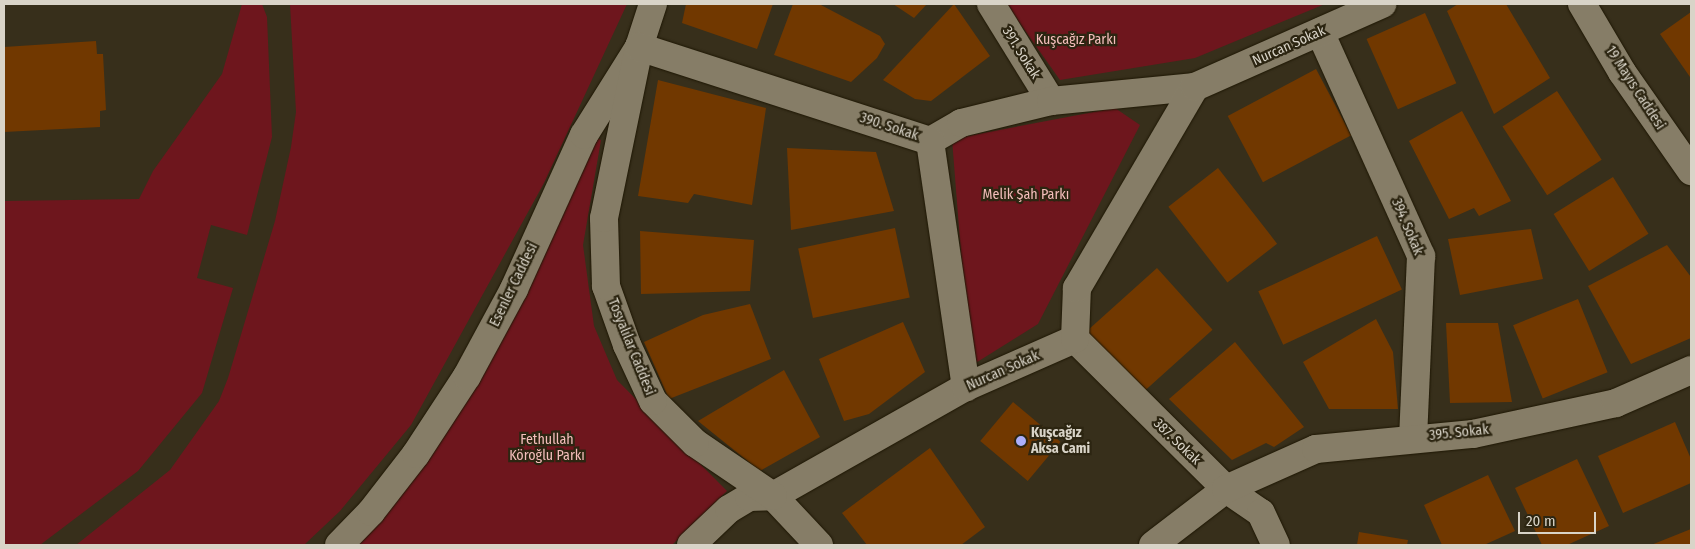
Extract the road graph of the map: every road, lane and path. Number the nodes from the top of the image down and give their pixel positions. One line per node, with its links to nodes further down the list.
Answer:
1 (653, 4): 6 (street, Esenler Caddesi)
2 (992, 4): 8 (street, 391. Sokak)
3 (1382, 4): 5 (street, Nurcan Sokak)
4 (1582, 4): 10 (street, 19 Mayıs Caddesi)
5 (1320, 32): 7 (street, Nurcan Sokak); 14 (street, 394. Sokak)
6 (639, 47): 9 (street, 390. Sokak); 16 (street, Tosyalılar Caddesi); 17 (street, Esenler Caddesi)
7 (1196, 87): 8 (street, Nurcan Sokak); 11 (street)
8 (1052, 102): 9 (street, Nurcan Sokak)
9 (930, 141): 13 (street, 390. Sokak)
10 (1691, 171)
11 (1075, 339): 13 (street, Nurcan Sokak); 15 (street, 387. Sokak)
12 (1691, 370): 14 (street, 395. Sokak)
13 (966, 387): 16 (street, Nurcan Sokak)
14 (1413, 438): 15 (street, 395. Sokak)
15 (1226, 489): 20 (street, 395. Sokak); 21 (street, 387. Sokak)
16 (773, 496): 18 (street, Nurcan Sokak); 19 (street, Tosyalılar Caddesi)
17 (339, 545)
18 (691, 545)
19 (819, 545)
20 (1153, 545)
21 (1276, 545)

